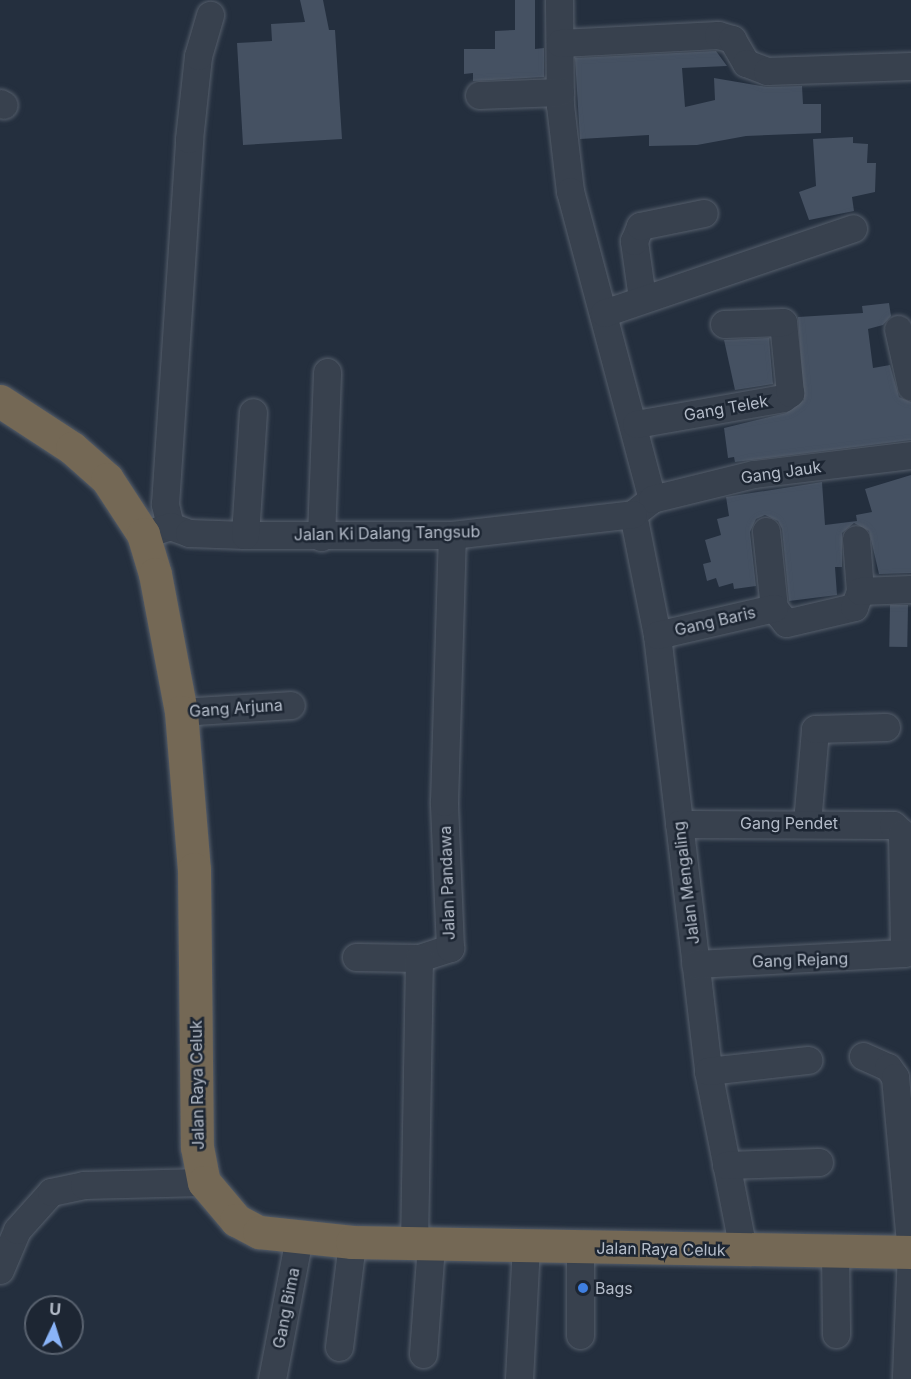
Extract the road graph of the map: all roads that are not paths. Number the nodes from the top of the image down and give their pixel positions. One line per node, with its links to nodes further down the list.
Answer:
1 (559, 0): 3 (street, Jalan Mengaling)
2 (210, 15): 20 (street)
3 (560, 43): 4 (street); 5 (street, Jalan Mengaling)
4 (911, 66)
5 (560, 92): 6 (street); 10 (street, Jalan Mengaling)
6 (479, 95)
7 (704, 213): 9 (street)
8 (853, 228): 9 (street)
9 (642, 298): 10 (street)
10 (604, 313): 17 (street, Jalan Mengaling)
11 (724, 324): 17 (street, Gang Telek)
12 (898, 329): 14 (street)
13 (327, 372): 24 (street)
14 (911, 387)
15 (0, 401): 20 (highway, Jalan Raya Celuk)
16 (253, 412): 22 (street)
17 (636, 424): 19 (street, Jalan Mengaling)
18 (911, 455): 19 (street, Gang Jauk)
19 (643, 506): 23 (street, Jalan Ki Dalang Tangsub); 29 (street, Jalan Mengaling)
20 (157, 530): 22 (street, Jalan Ki Dalang Tangsub); 31 (highway, Jalan Raya Celuk)
21 (766, 531): 28 (street, Gang Baris)
22 (245, 535): 24 (street, Jalan Ki Dalang Tangsub)
23 (452, 535): 24 (street, Jalan Ki Dalang Tangsub); 37 (street, Jalan Pandawa)
24 (321, 537)
25 (856, 539): 27 (street)
26 (911, 589): 27 (street)
27 (860, 591): 28 (street, Gang Baris)
28 (774, 608): 29 (street, Gang Baris)
29 (657, 634): 34 (street, Jalan Mengaling)
30 (291, 705): 31 (street, Gang Arjuna)
31 (181, 712): 44 (highway, Jalan Raya Celuk)
32 (886, 727): 33 (street)
33 (807, 823): 34 (street, Gang Pendet); 35 (street, Gang Pendet)
34 (679, 824): 38 (street, Jalan Mengaling)
35 (904, 952): 38 (street, Gang Rejang)
36 (356, 957): 37 (street)
37 (419, 958): 47 (street)
38 (695, 963): 41 (street, Jalan Mengaling)
39 (862, 1056): 51 (street)
40 (808, 1060): 41 (street)
41 (708, 1071): 43 (street, Jalan Mengaling)
42 (819, 1162): 43 (street)
43 (726, 1165): 49 (street, Jalan Mengaling)
44 (204, 1182): 45 (highway, Jalan Raya Celuk); 53 (street)
45 (299, 1238): 46 (highway, Jalan Raya Celuk); 58 (street, Gang Bima)
46 (352, 1242): 47 (highway, Jalan Raya Celuk); 56 (street)
47 (423, 1244): 48 (highway, Jalan Raya Celuk); 57 (street)
48 (526, 1247): 52 (highway, Jalan Raya Celuk); 59 (street)
49 (743, 1250): 50 (highway, Jalan Raya Celuk); 52 (highway, Jalan Raya Celuk)
50 (835, 1250): 51 (highway, Jalan Raya Celuk); 54 (street)
51 (911, 1252): 60 (street)
52 (580, 1257): 55 (street)
53 (0, 1270)
54 (837, 1334)
55 (580, 1335)
56 (339, 1347)
57 (423, 1354)
58 (272, 1379)
59 (519, 1379)
60 (906, 1379)

